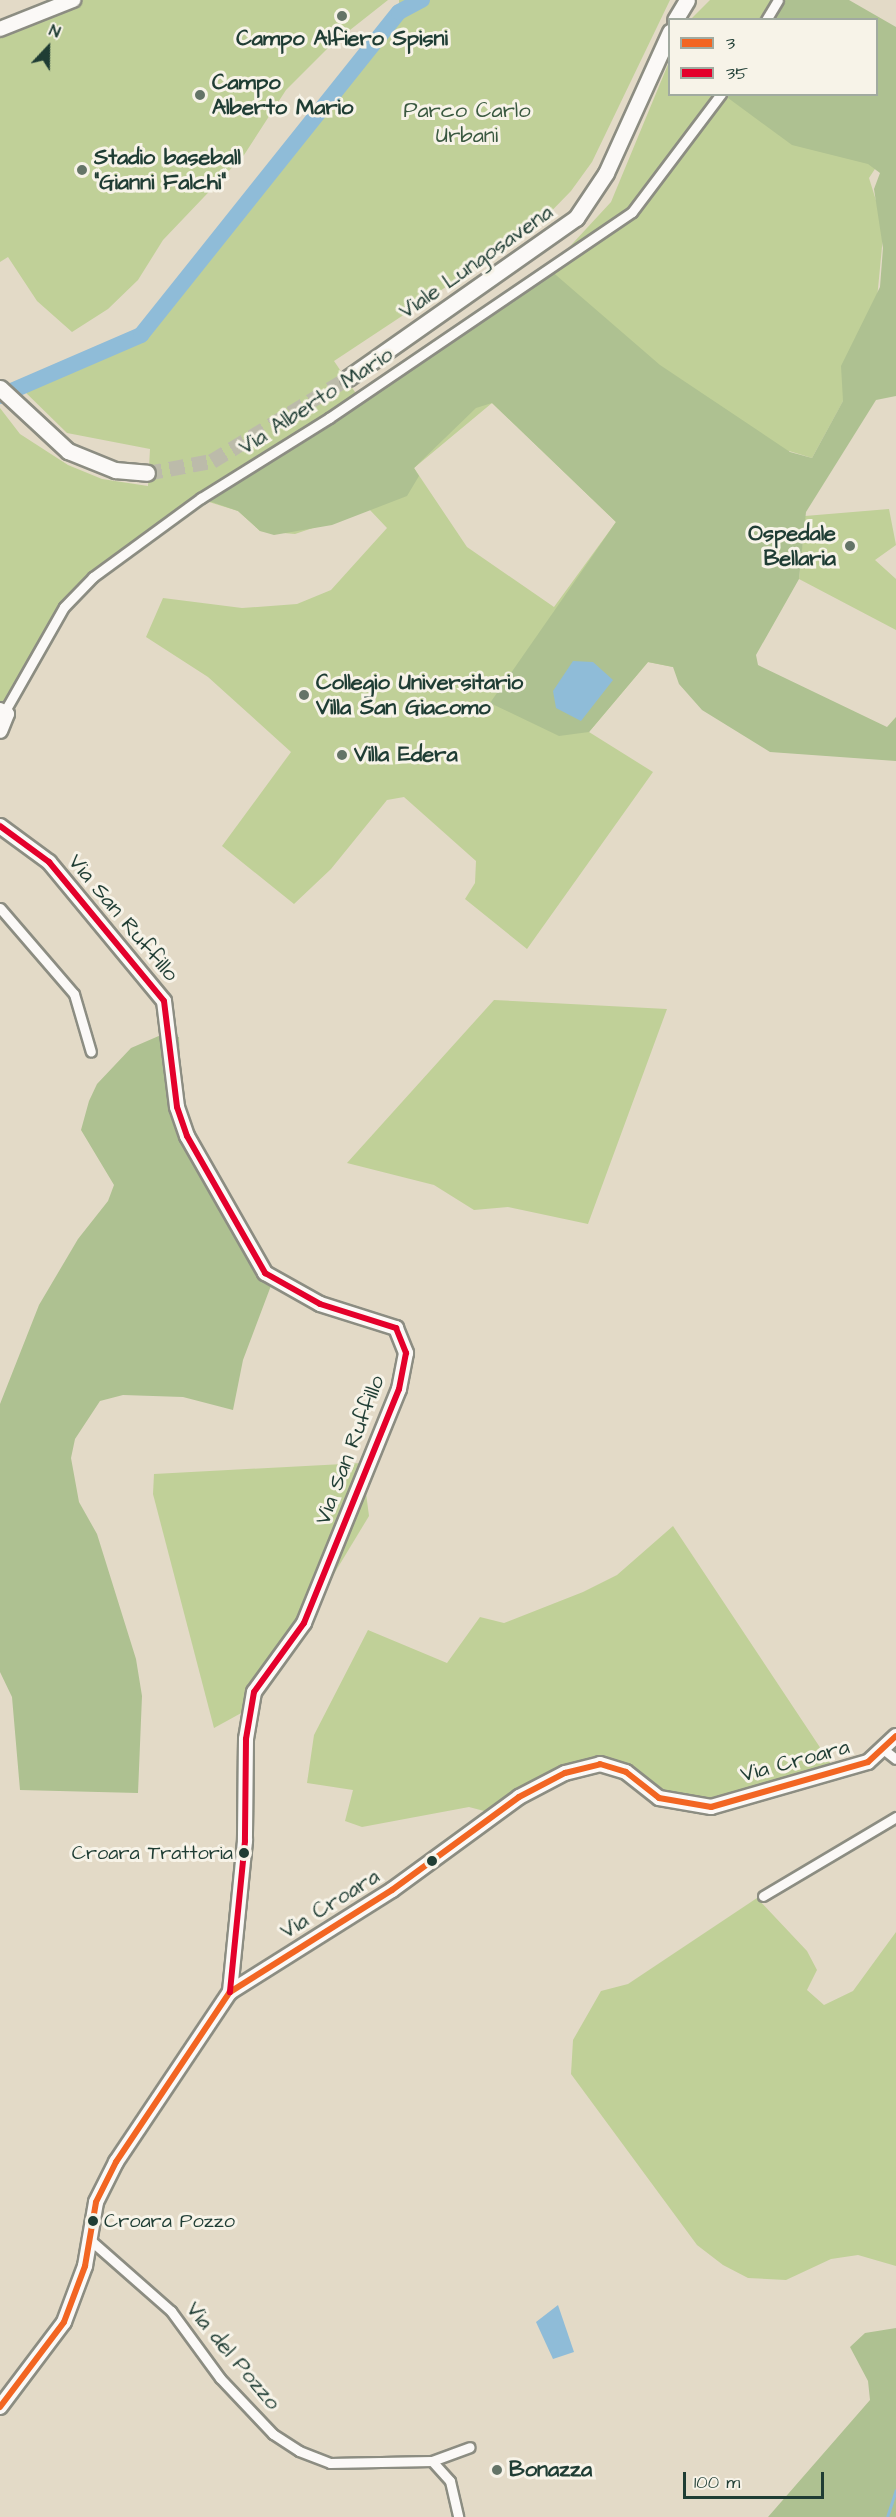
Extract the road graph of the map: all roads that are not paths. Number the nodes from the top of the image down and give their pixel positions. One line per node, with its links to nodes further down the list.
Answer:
1 (73, 0): 6 (street)
2 (687, 0): 4 (main road)
3 (778, 0): 5 (street)
4 (676, 18)
5 (767, 18)
6 (0, 29)
7 (668, 34): 9 (main road, Viale Lungosavena)
8 (720, 96): 12 (street, Via Alberto Mario)
9 (348, 378)
10 (0, 388): 11 (main road)
11 (147, 473)
12 (3, 710): 13 (street)
13 (0, 731)
14 (0, 826): 22 (street, Via San Ruffillo)
15 (0, 908): 16 (street)
16 (91, 1052)
17 (896, 1736): 18 (street, Via Croara)
18 (883, 1749): 19 (street, Via Croara); 22 (street, Via Croara)
19 (896, 1759)
20 (896, 1817): 21 (street)
21 (763, 1896)
22 (230, 1992): 23 (street, Via Croara)
23 (87, 2238): 24 (street, Via Croara); 26 (street, Via del Pozzo)
24 (0, 2407)
25 (470, 2447): 26 (street, Via del Pozzo)
26 (432, 2461): 27 (street)
27 (458, 2517)

